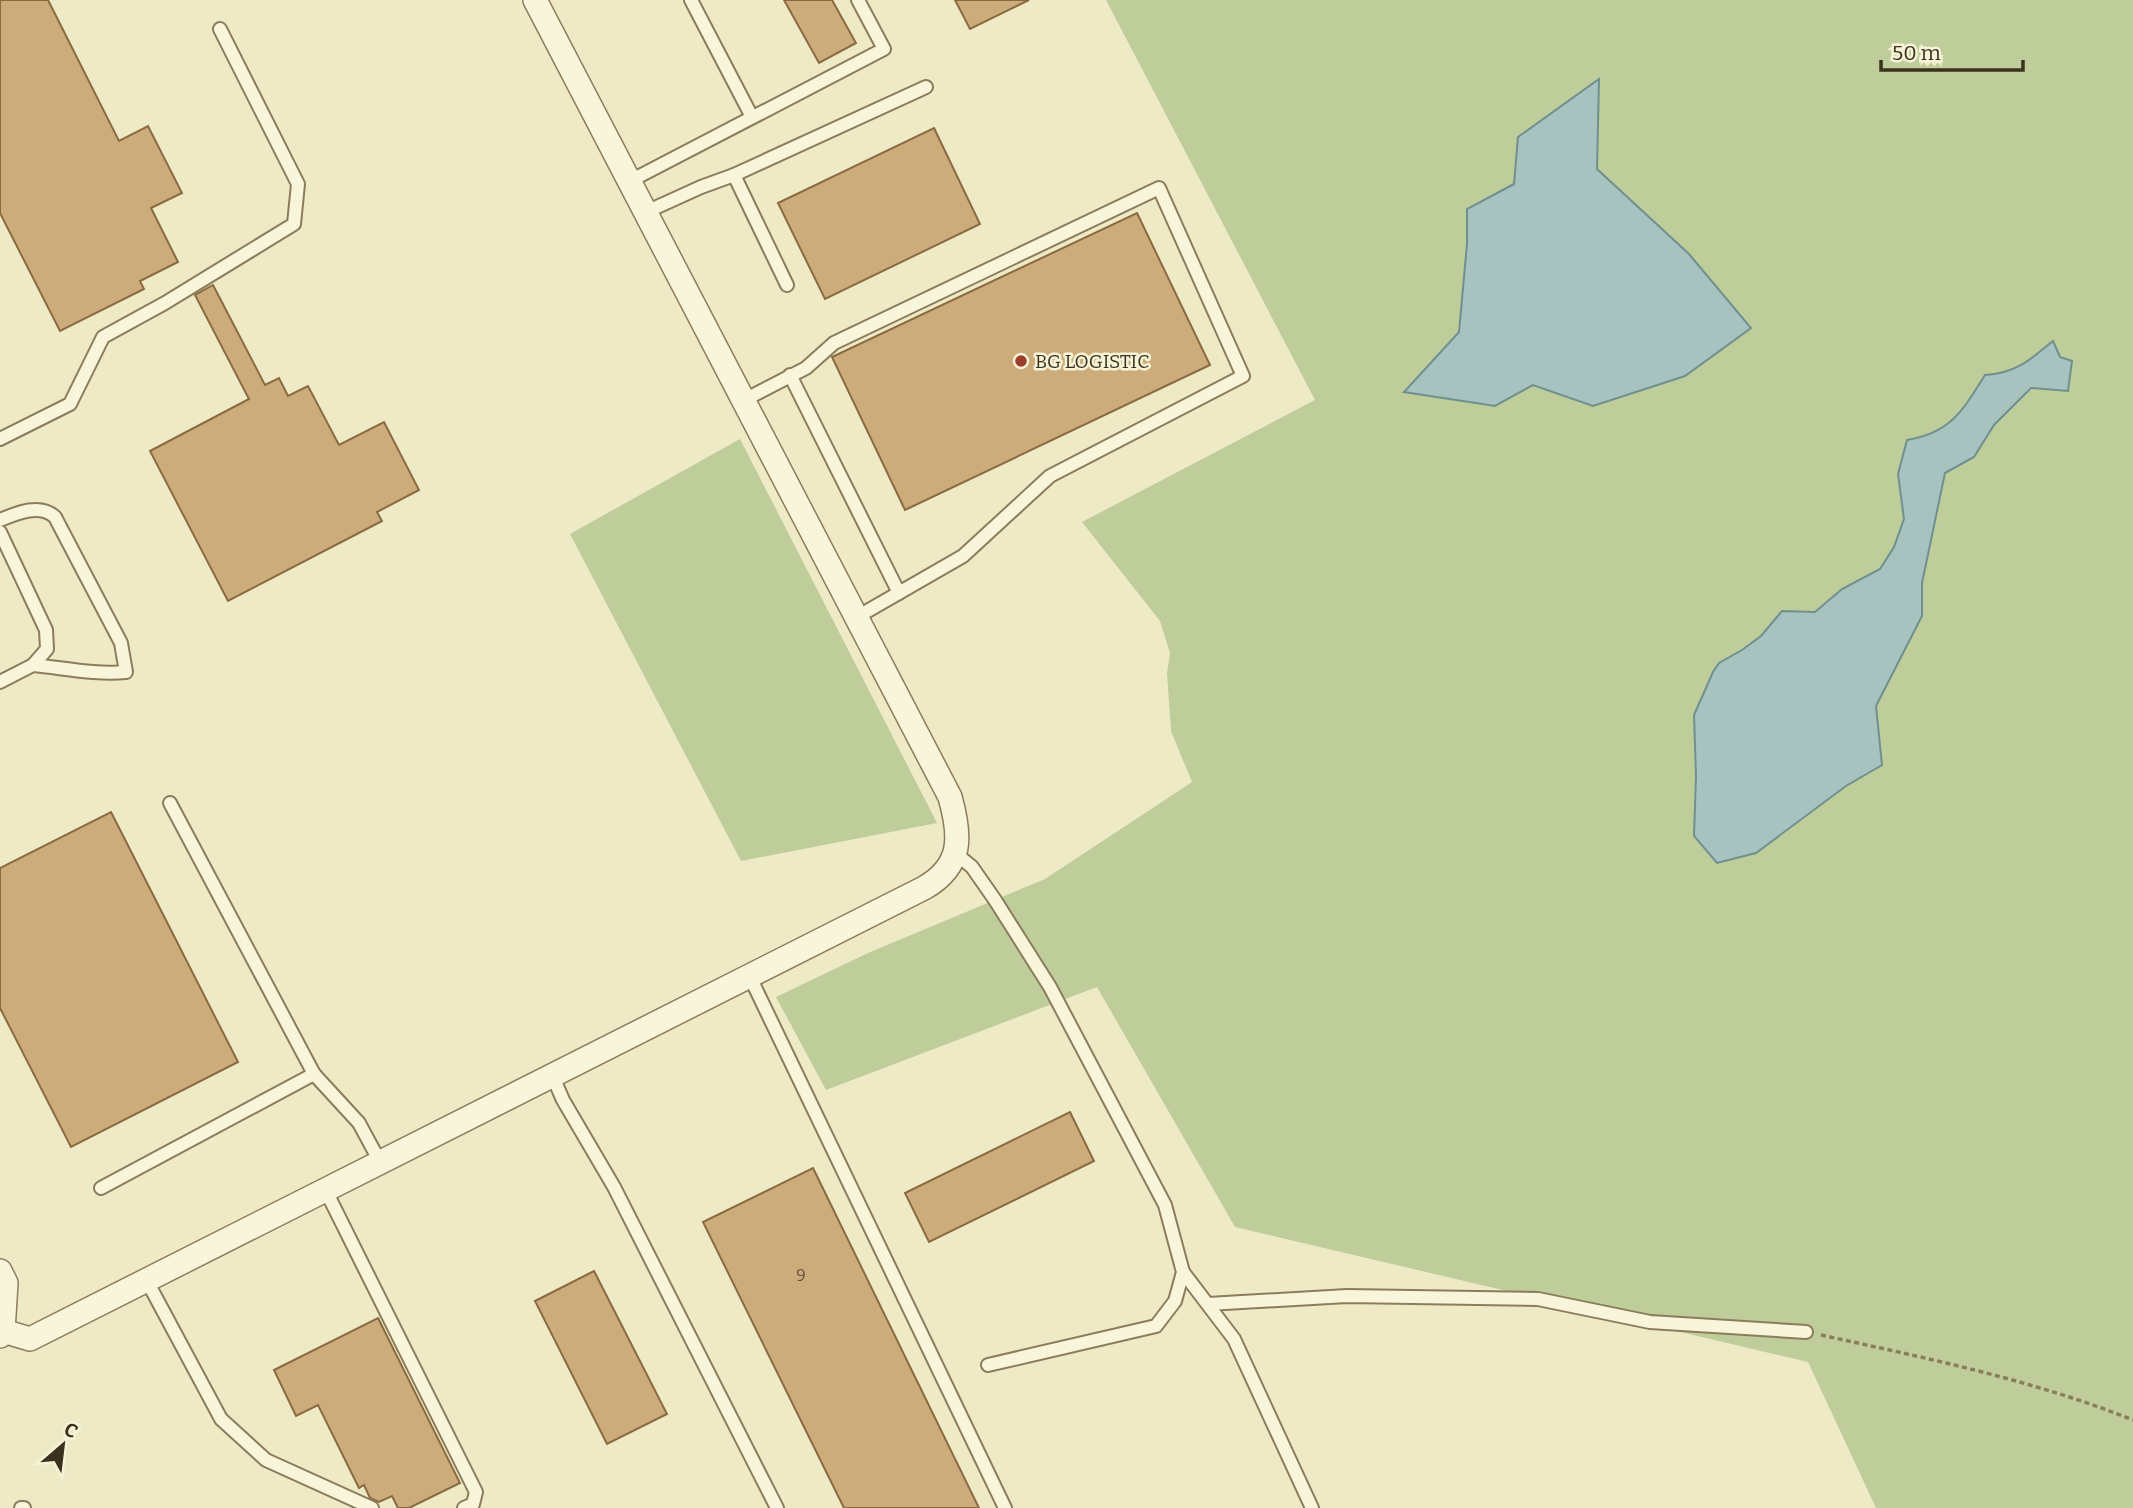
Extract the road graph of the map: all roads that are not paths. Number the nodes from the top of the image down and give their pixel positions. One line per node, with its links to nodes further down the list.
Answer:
1 (535, 0): 8 (street)
2 (691, 0): 6 (lane)
3 (858, 0): 6 (lane)
4 (220, 29): 13 (lane)
5 (926, 87): 7 (lane)
6 (752, 117): 8 (lane)
7 (734, 175): 9 (lane); 10 (lane)
8 (630, 181): 9 (street)
9 (646, 212): 12 (street)
10 (787, 285)
11 (790, 375): 12 (lane); 16 (lane); 16 (lane)
12 (744, 400): 17 (street)
13 (0, 439)
14 (0, 520): 18 (lane)
15 (0, 532): 18 (lane)
16 (899, 593): 17 (lane)
17 (857, 617): 21 (street)
18 (33, 665): 19 (lane)
19 (0, 682)
20 (170, 803): 23 (lane)
21 (955, 853): 22 (street); 29 (lane)
22 (750, 977): 24 (street); 38 (lane)
23 (314, 1074): 25 (lane); 26 (lane)
24 (553, 1077): 25 (street); 37 (lane)
25 (380, 1162): 27 (street)
26 (101, 1188)
27 (325, 1189): 30 (street); 36 (lane)
28 (0, 1271): 33 (street)
29 (1184, 1272): 31 (lane); 34 (lane)
30 (147, 1281): 33 (street); 35 (lane)
31 (1208, 1304): 32 (lane); 39 (lane)
32 (1805, 1332)
33 (2, 1334)
34 (988, 1365)
35 (372, 1508)
36 (464, 1508)
37 (777, 1508)
38 (1005, 1508)
39 (1312, 1508)

